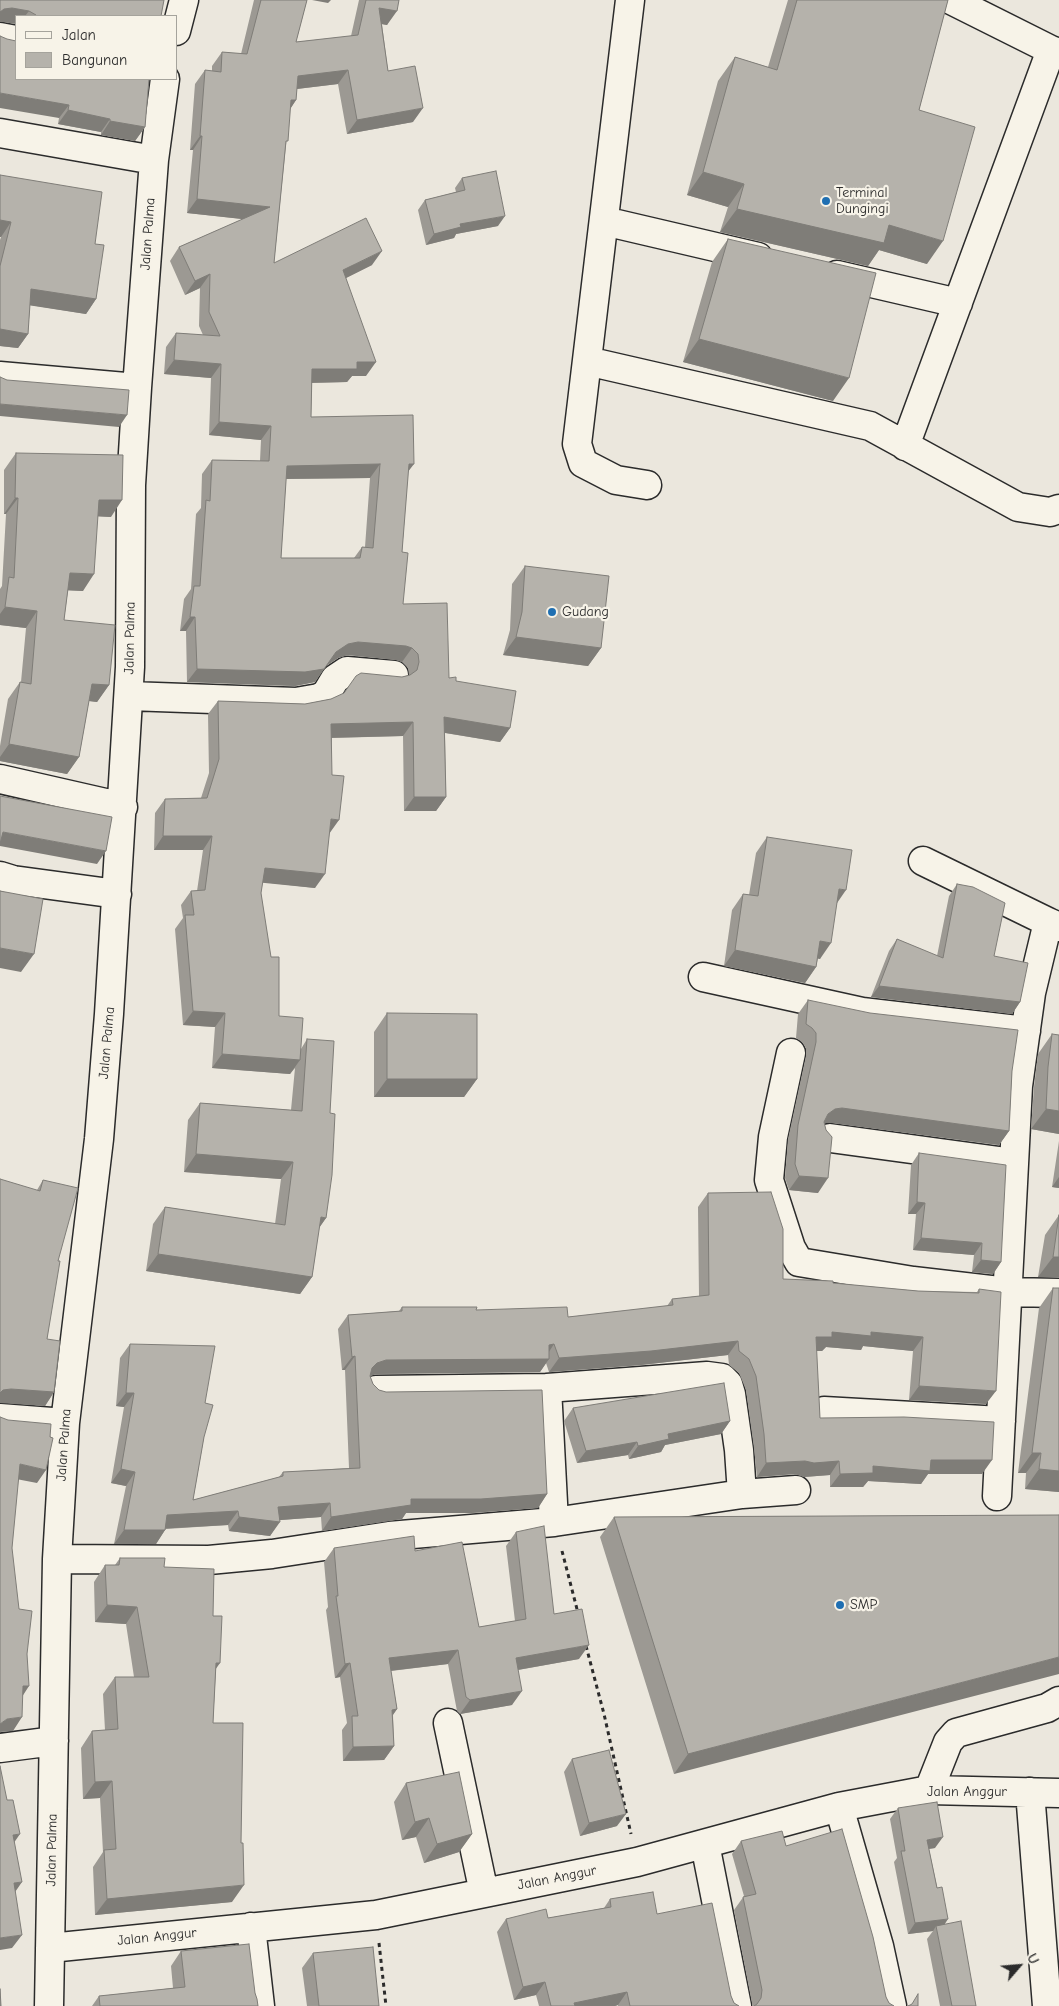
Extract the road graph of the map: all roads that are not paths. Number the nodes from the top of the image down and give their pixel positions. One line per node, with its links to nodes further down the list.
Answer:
1 (184, 0): 4 (street)
2 (630, 0): 11 (street)
3 (951, 0): 7 (street)
4 (178, 23)
5 (0, 37): 6 (street)
6 (15, 40)
7 (1055, 52): 14 (street)
8 (165, 80): 10 (street, Jalan Palma)
9 (0, 133): 10 (street)
10 (154, 160): 17 (street, Jalan Palma)
11 (604, 221): 12 (street); 15 (street)
12 (786, 263)
13 (814, 270): 14 (street)
14 (958, 302): 18 (street)
15 (587, 361): 18 (street); 19 (street)
16 (0, 376): 17 (street)
17 (137, 388): 22 (street, Jalan Palma)
18 (905, 446): 20 (street)
19 (647, 485)
20 (1059, 508)
21 (394, 675): 22 (street)
22 (129, 696): 24 (street, Jalan Palma)
23 (0, 779): 24 (street)
24 (123, 807): 27 (street, Jalan Palma)
25 (923, 861): 28 (street)
26 (0, 876): 27 (street)
27 (117, 894): 41 (street, Jalan Palma)
28 (1053, 924): 30 (street)
29 (703, 977): 30 (street)
30 (1026, 1031): 33 (street)
31 (791, 1053): 34 (street)
32 (830, 1138): 33 (street)
33 (1014, 1163): 34 (street)
34 (1008, 1292): 35 (street); 40 (street)
35 (1059, 1293)
36 (547, 1388): 37 (street); 43 (street); 45 (street)
37 (376, 1390)
38 (824, 1411): 40 (street)
39 (0, 1418): 41 (street)
40 (1001, 1421): 44 (street)
41 (65, 1423): 46 (street, Jalan Palma)
42 (796, 1490): 43 (street)
43 (742, 1494): 45 (street)
44 (997, 1496)
45 (554, 1522): 46 (street)
46 (57, 1559): 49 (street, Jalan Palma)
47 (1059, 1701): 51 (street)
48 (448, 1724): 56 (street)
49 (54, 1741): 50 (street); 58 (street, Jalan Palma)
50 (0, 1748)
51 (929, 1790): 52 (street, Jalan Anggur); 54 (street, Jalan Anggur)
52 (1030, 1792): 53 (street, Jalan Anggur); 63 (street)
53 (1059, 1792)
54 (839, 1807): 55 (street, Jalan Anggur); 62 (street)
55 (705, 1844): 56 (street, Jalan Anggur); 61 (street)
56 (484, 1893): 57 (street, Jalan Anggur)
57 (251, 1927): 58 (street, Jalan Anggur); 60 (street)
58 (50, 1948): 59 (street, Jalan Palma)
59 (50, 2006)
60 (260, 2006)
61 (737, 2006)
62 (892, 2006)
63 (1047, 2006)

